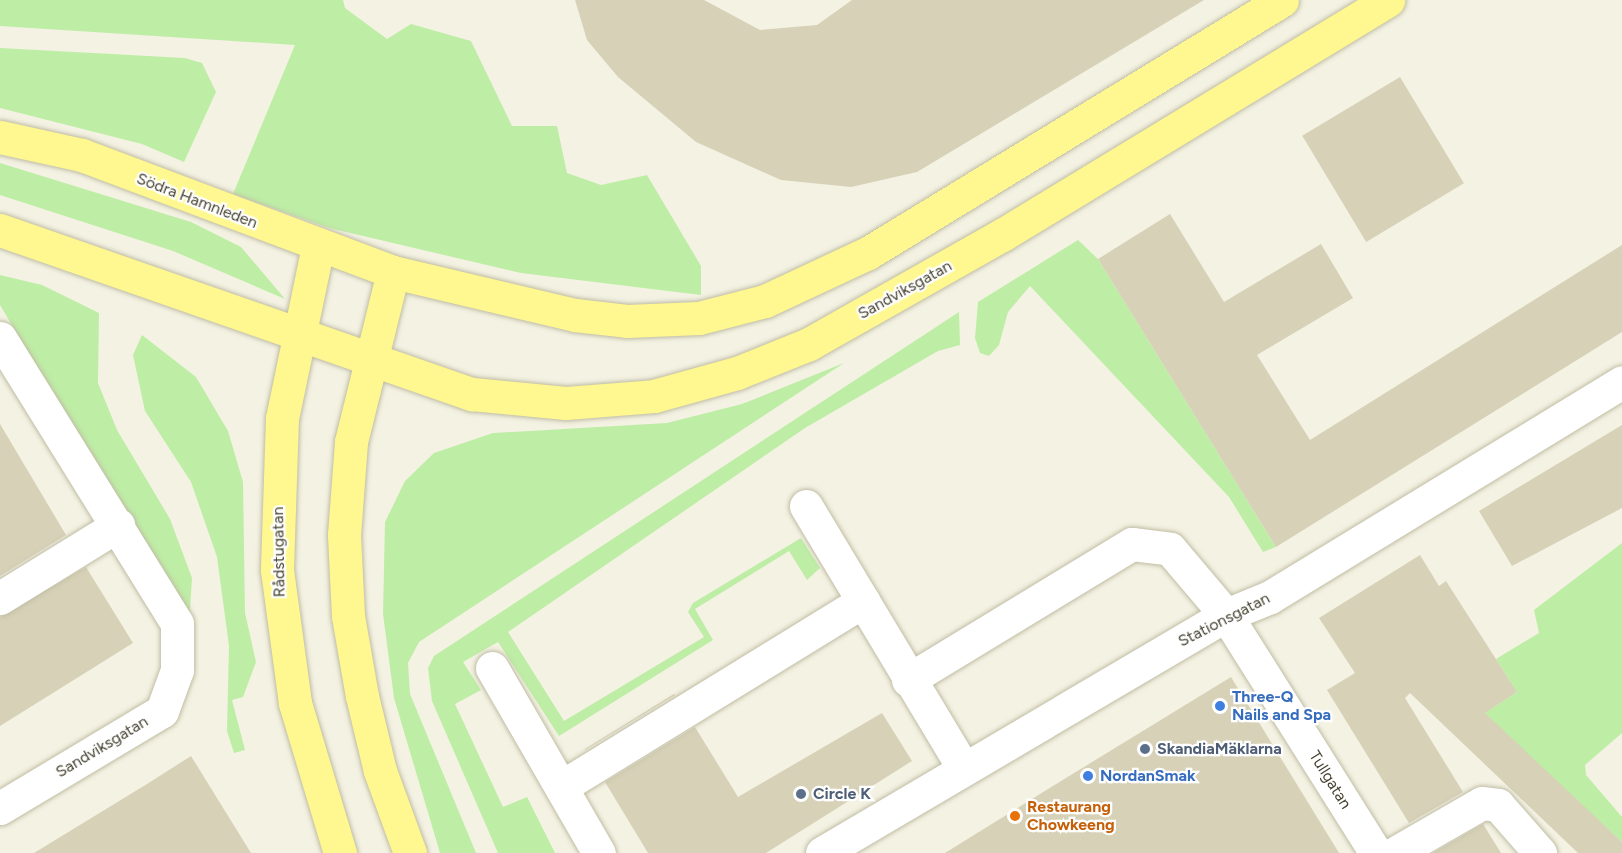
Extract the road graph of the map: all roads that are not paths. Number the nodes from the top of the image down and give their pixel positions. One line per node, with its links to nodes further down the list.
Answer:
1 (1282, 0): 6 (main road)
2 (1388, 0): 9 (main road, Sandviksgatan)
3 (0, 137): 5 (main road, Södra Hamnleden)
4 (0, 230): 7 (main road)
5 (318, 246): 6 (main road, Södra Hamnleden); 7 (main road, Rådstugatan)
6 (393, 272): 9 (main road)
7 (297, 337): 9 (main road); 22 (main road, Rådstugatan)
8 (0, 338): 12 (street)
9 (370, 362): 23 (main road)
10 (1622, 382): 15 (street, Stationsgatan)
11 (806, 506): 14 (street)
12 (118, 525): 13 (street); 20 (street, Sandviksgatan)
13 (0, 598)
14 (863, 601): 17 (street); 19 (street)
15 (1226, 615): 17 (street, Tullgatan); 18 (street, Stationsgatan); 26 (street, Tullgatan)
16 (492, 668): 19 (street)
17 (908, 680): 18 (street)
18 (963, 767): 21 (street, Stationsgatan)
19 (561, 787): 24 (street)
20 (0, 808)
21 (862, 843): 25 (street, Stationsgatan)
22 (340, 853)
23 (410, 853)
24 (599, 853)
25 (822, 853)
26 (1377, 853)
27 (1395, 853): 28 (street)
28 (1540, 853)

